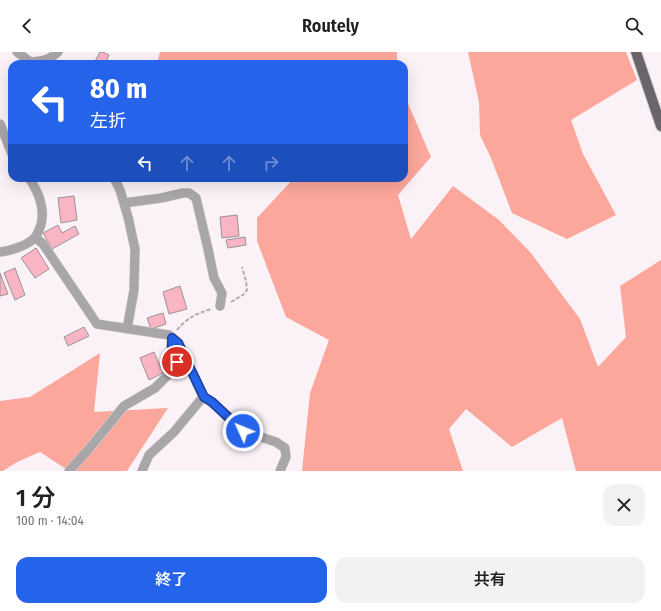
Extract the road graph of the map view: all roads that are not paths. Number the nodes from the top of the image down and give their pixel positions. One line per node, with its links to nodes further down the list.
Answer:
1 (17, 52): 3 (street)
2 (636, 52): 5 (main road)
3 (28, 60)
4 (0, 124): 6 (street)
5 (661, 126)
6 (8, 144)
7 (32, 182): 10 (street)
8 (116, 182): 9 (street)
9 (124, 203): 12 (street); 13 (street)
10 (36, 238): 11 (street); 13 (street)
11 (0, 252)
12 (220, 306)
13 (127, 329): 14 (street)
14 (172, 338): 15 (street); 16 (street)
15 (204, 397): 17 (street); 18 (street)
16 (69, 471)
17 (142, 471)
18 (280, 471)

